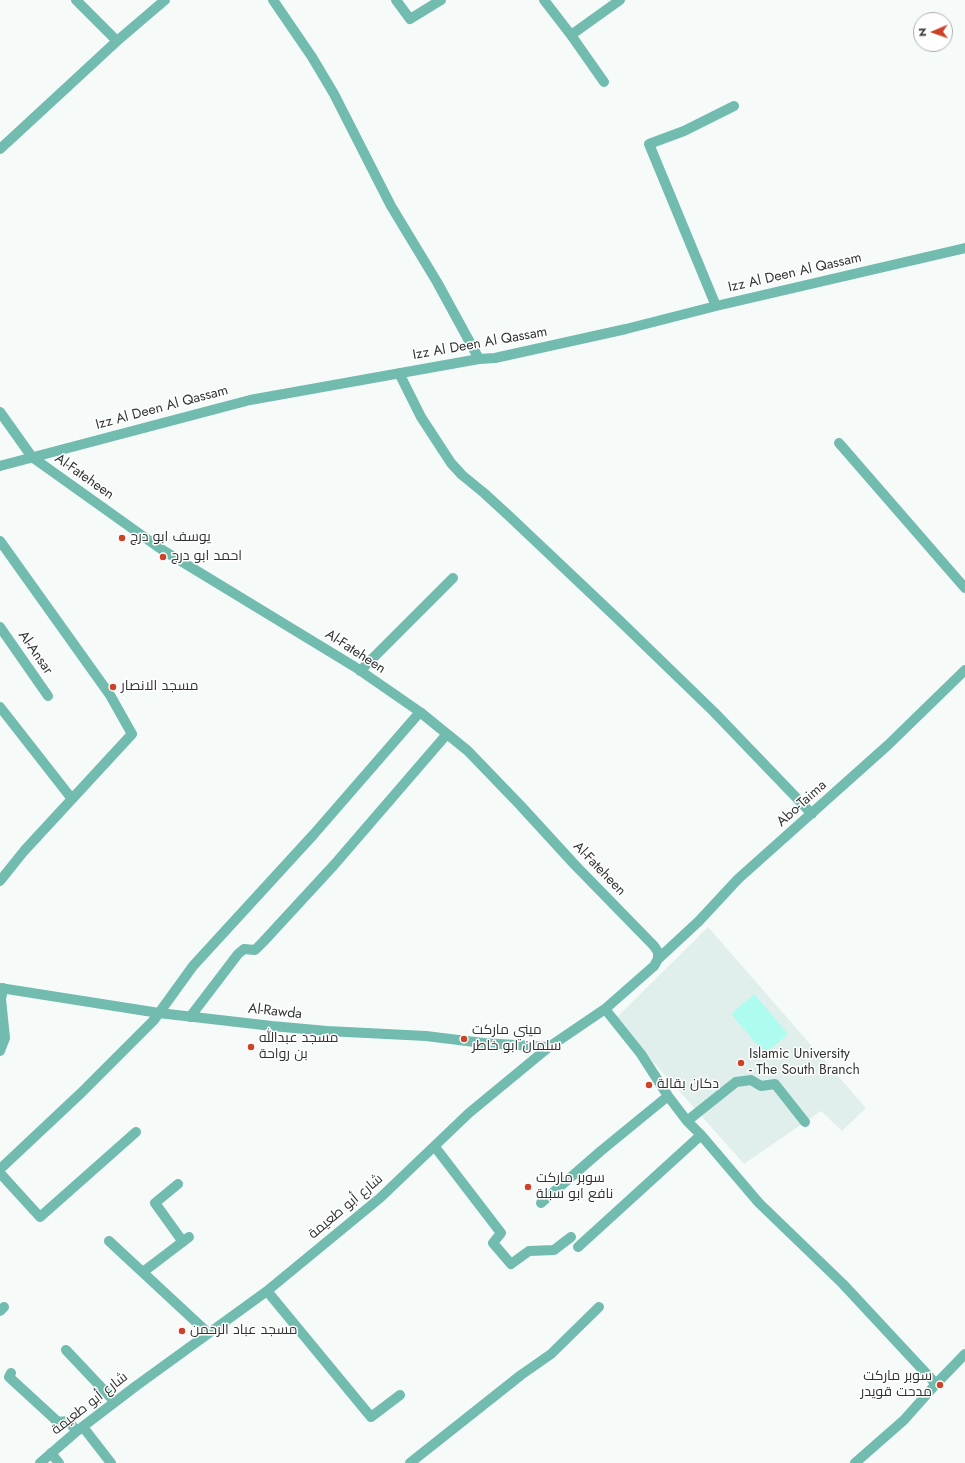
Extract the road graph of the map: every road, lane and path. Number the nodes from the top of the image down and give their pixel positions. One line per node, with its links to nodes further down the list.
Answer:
1 (76, 0): 9 (street)
2 (165, 0): 9 (street)
3 (273, 0): 15 (street)
4 (396, 0): 5 (street)
5 (441, 0)
6 (544, 0): 8 (street)
7 (620, 0): 8 (street)
8 (571, 35): 10 (street)
9 (118, 41): 12 (street)
10 (604, 82)
11 (734, 106): 14 (street)
12 (0, 149)
13 (965, 248): 14 (street, Izz Al Deen Al Qassam)
14 (716, 306): 15 (street, Izz Al Deen Al Qassam)
15 (479, 359): 16 (street, Izz Al Deen Al Qassam)
16 (398, 373): 19 (street, Izz Al Deen Al Qassam); 32 (street)
17 (0, 412): 19 (street, Al-Fateheen)
18 (839, 442): 23 (street)
19 (32, 457): 20 (street, Izz Al Deen Al Qassam); 26 (street, Al-Fateheen)
20 (0, 466)
21 (0, 541): 31 (street)
22 (453, 578): 26 (street)
23 (965, 588)
24 (0, 627): 27 (street, Al-Ansar)
25 (965, 670): 32 (street, Abo-Taima)
26 (360, 671): 29 (street, Al-Fateheen)
27 (48, 696)
28 (0, 707): 31 (street)
29 (420, 712): 30 (street, Al-Fateheen); 37 (street)
30 (447, 734): 34 (street, Al-Fateheen); 38 (street)
31 (72, 800): 33 (street)
32 (812, 814): 34 (street, Abo-Taima)
33 (0, 881)
34 (658, 959): 36 (street, شارع أبو طعيمة)
35 (1, 988): 37 (street, Al-Rawda); 40 (street)
36 (605, 1009): 39 (street, شارع أبو طعيمة); 41 (street)
37 (158, 1014): 38 (street, Al-Rawda); 47 (street)
38 (190, 1017): 39 (street, Al-Rawda)
39 (549, 1047): 46 (street, شارع أبو طعيمة)
40 (0, 1051)
41 (668, 1096): 42 (street); 50 (street)
42 (687, 1121): 43 (street); 45 (street)
43 (805, 1122)
44 (136, 1132): 48 (street)
45 (701, 1135): 53 (street); 61 (street)
46 (435, 1147): 51 (street); 55 (street, شارع أبو طعيمة)
47 (0, 1169)
48 (0, 1173)
49 (178, 1184): 54 (street)
50 (541, 1203)
51 (571, 1237)
52 (109, 1241): 54 (street)
53 (578, 1247)
54 (143, 1272): 57 (street)
55 (267, 1291): 57 (street, شارع أبو طعيمة); 62 (street)
56 (599, 1307): 69 (street)
57 (208, 1333): 63 (street, شارع أبو طعيمة)
58 (66, 1350): 63 (street)
59 (965, 1354): 61 (street)
60 (11, 1373): 64 (street)
61 (936, 1384): 70 (street)
62 (400, 1395)
63 (115, 1402): 64 (street, شارع أبو طعيمة)
64 (80, 1429): 65 (street, شارع أبو طعيمة); 68 (street)
65 (51, 1453): 66 (street, شارع أبو طعيمة); 67 (street)
66 (40, 1463)
67 (59, 1463)
68 (110, 1463)
69 (410, 1463)
70 (855, 1463)

